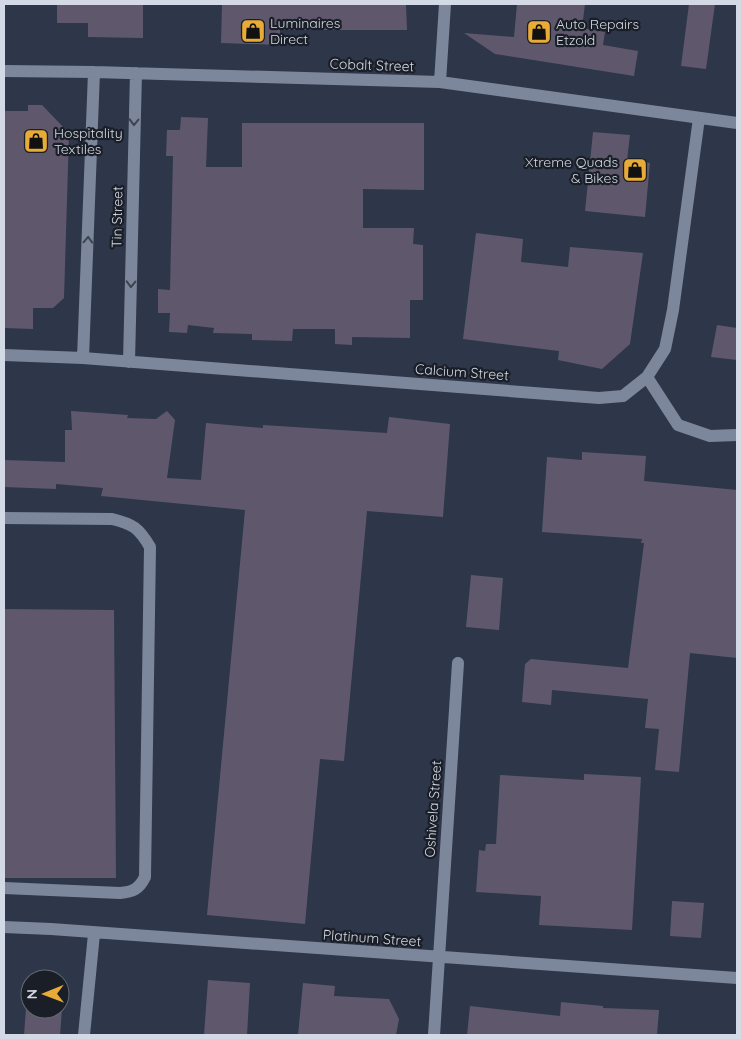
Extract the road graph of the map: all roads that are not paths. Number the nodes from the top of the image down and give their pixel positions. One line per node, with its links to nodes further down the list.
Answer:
1 (445, 4): 5 (street)
2 (4, 71): 3 (street, Cobalt Street)
3 (94, 72): 4 (street, Cobalt Street); 9 (street, Tin Street, one-way to 3)
4 (136, 73): 5 (street, Cobalt Street); 10 (street, Tin Street, one-way to 10)
5 (440, 82): 6 (street, Cobalt Street)
6 (699, 118): 7 (street, Cobalt Street); 11 (street, Calcium Street)
7 (737, 123)
8 (4, 355): 9 (street, Calcium Street)
9 (83, 358): 10 (street, Calcium Street)
10 (129, 362): 11 (street, Calcium Street)
11 (647, 377): 12 (street)
12 (737, 435)
13 (4, 518): 15 (street)
14 (458, 663): 18 (street, Oshivela Street)
15 (4, 888)
16 (4, 927): 17 (street, Platinum Street)
17 (94, 934): 18 (street, Platinum Street); 20 (street)
18 (438, 957): 19 (street, Platinum Street); 21 (street, Oshivela Street)
19 (737, 978)
20 (84, 1035)
21 (434, 1035)

